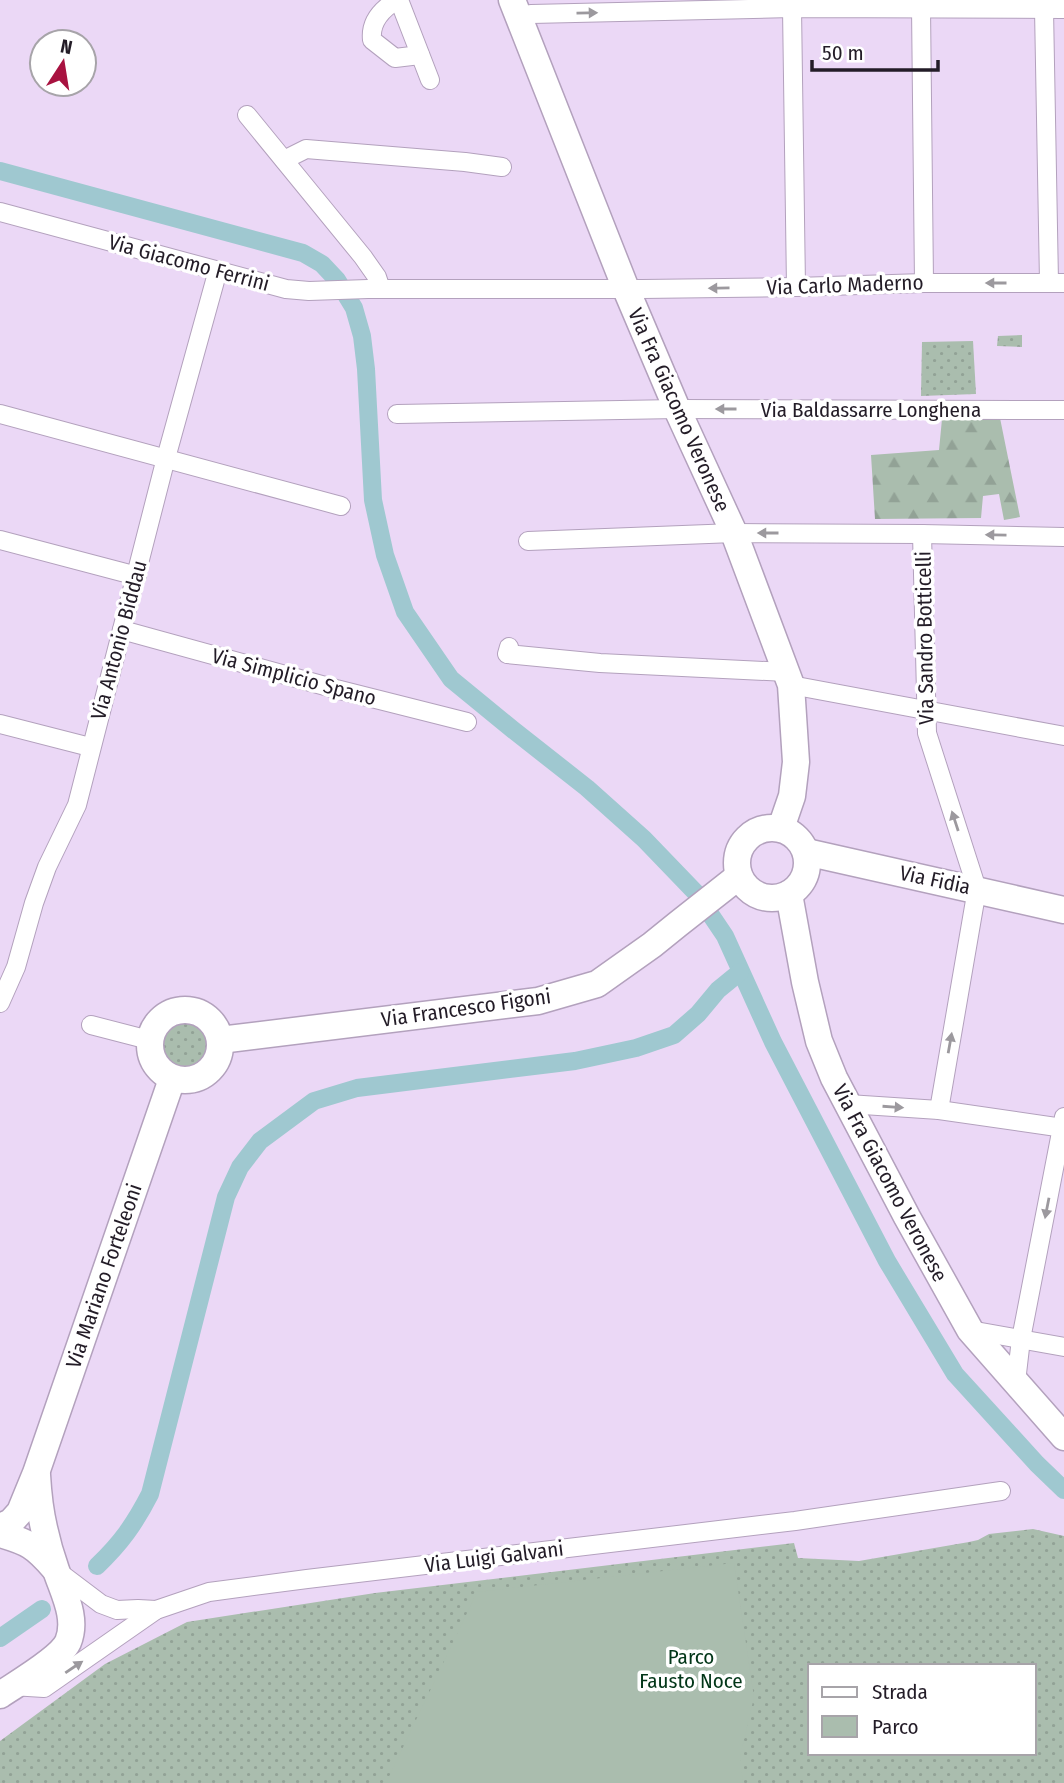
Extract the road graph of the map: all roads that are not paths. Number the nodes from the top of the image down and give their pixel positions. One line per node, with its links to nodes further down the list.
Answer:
1 (398, 0): 7 (street); 7 (street)
2 (921, 7): 4 (street); 5 (street); 14 (street)
3 (516, 8): 4 (street, one-way to 4); 18 (street, Via Fra Giacomo Veronese)
4 (792, 8): 16 (street)
5 (1044, 9): 6 (street); 15 (street)
6 (1064, 9)
7 (420, 55): 8 (street)
8 (430, 80)
9 (247, 116): 10 (street)
10 (284, 160): 11 (street); 17 (street)
11 (502, 167)
12 (0, 212): 13 (street, Via Giacomo Ferrini)
13 (218, 270): 17 (street, Via Giacomo Ferrini); 23 (street, Via Antonio Biddau)
14 (925, 283): 15 (street, Via Carlo Maderno, one-way to 14); 16 (street, Via Carlo Maderno)
15 (1057, 283)
16 (796, 287): 18 (street, Via Carlo Maderno, one-way to 18)
17 (374, 289): 18 (street, Via Carlo Maderno)
18 (626, 289): 19 (street, Via Fra Giacomo Veronese)
19 (677, 409): 20 (street, Via Baldassarre Longhena, one-way to 19); 22 (street, Via Baldassarre Longhena); 25 (street, Via Fra Giacomo Veronese)
20 (1064, 410)
21 (0, 414): 23 (street)
22 (397, 414)
23 (166, 458): 24 (street); 30 (street, Via Antonio Biddau)
24 (341, 506)
25 (734, 533): 26 (street, one-way to 25); 29 (street); 33 (street, Via Fra Giacomo Veronese)
26 (922, 534): 27 (street, one-way to 26); 34 (street, Via Sandro Botticelli)
27 (1064, 537)
28 (0, 540): 30 (street)
29 (528, 541)
30 (137, 576): 31 (street, Via Antonio Biddau)
31 (122, 630): 35 (street, Via Simplicio Spano); 38 (street, Via Antonio Biddau)
32 (509, 647): 33 (street)
33 (789, 679): 34 (street); 39 (street, Via Fra Giacomo Veronese)
34 (926, 710): 37 (street); 42 (street, Via Sandro Botticelli, one-way to 34)
35 (467, 722)
36 (0, 724): 38 (street)
37 (1064, 736)
38 (90, 747): 45 (street, Via Antonio Biddau)
39 (781, 828): 40 (street); 41 (street)
40 (806, 852): 42 (street, Via Fidia); 43 (street)
41 (730, 883): 43 (street); 48 (street, Via Francesco Figoni)
42 (977, 889): 44 (street, Via Fidia); 51 (street, Via Sandro Botticelli, one-way to 42)
43 (789, 894): 50 (street, Via Fra Giacomo Veronese)
44 (1064, 910)
45 (0, 1003)
46 (92, 1025): 47 (street)
47 (149, 1040): 48 (street); 49 (street)
48 (220, 1040): 49 (street)
49 (172, 1079): 58 (street, Via Mariano Forteleoni)
50 (848, 1104): 51 (street, one-way to 51); 53 (street, Via Fra Giacomo Veronese)
51 (939, 1110): 52 (street)
52 (1064, 1124): 54 (street, one-way to 54)
53 (970, 1330): 54 (street); 56 (street, Via Fra Giacomo Veronese)
54 (1021, 1339): 55 (street); 56 (street)
55 (1064, 1347)
56 (1016, 1382): 57 (street, Via Fra Giacomo Veronese)
57 (1064, 1437)
58 (36, 1473): 60 (street, Via Mariano Forteleoni); 62 (street, Via Mariano Forteleoni)
59 (1001, 1491): 63 (street, Via Luigi Galvani)
60 (0, 1527)
61 (0, 1534): 62 (street)
62 (55, 1569): 63 (street); 64 (street, Via Luigi Galvani)
63 (156, 1610): 64 (street, Via Luigi Galvani, one-way to 63)
64 (6, 1691)

